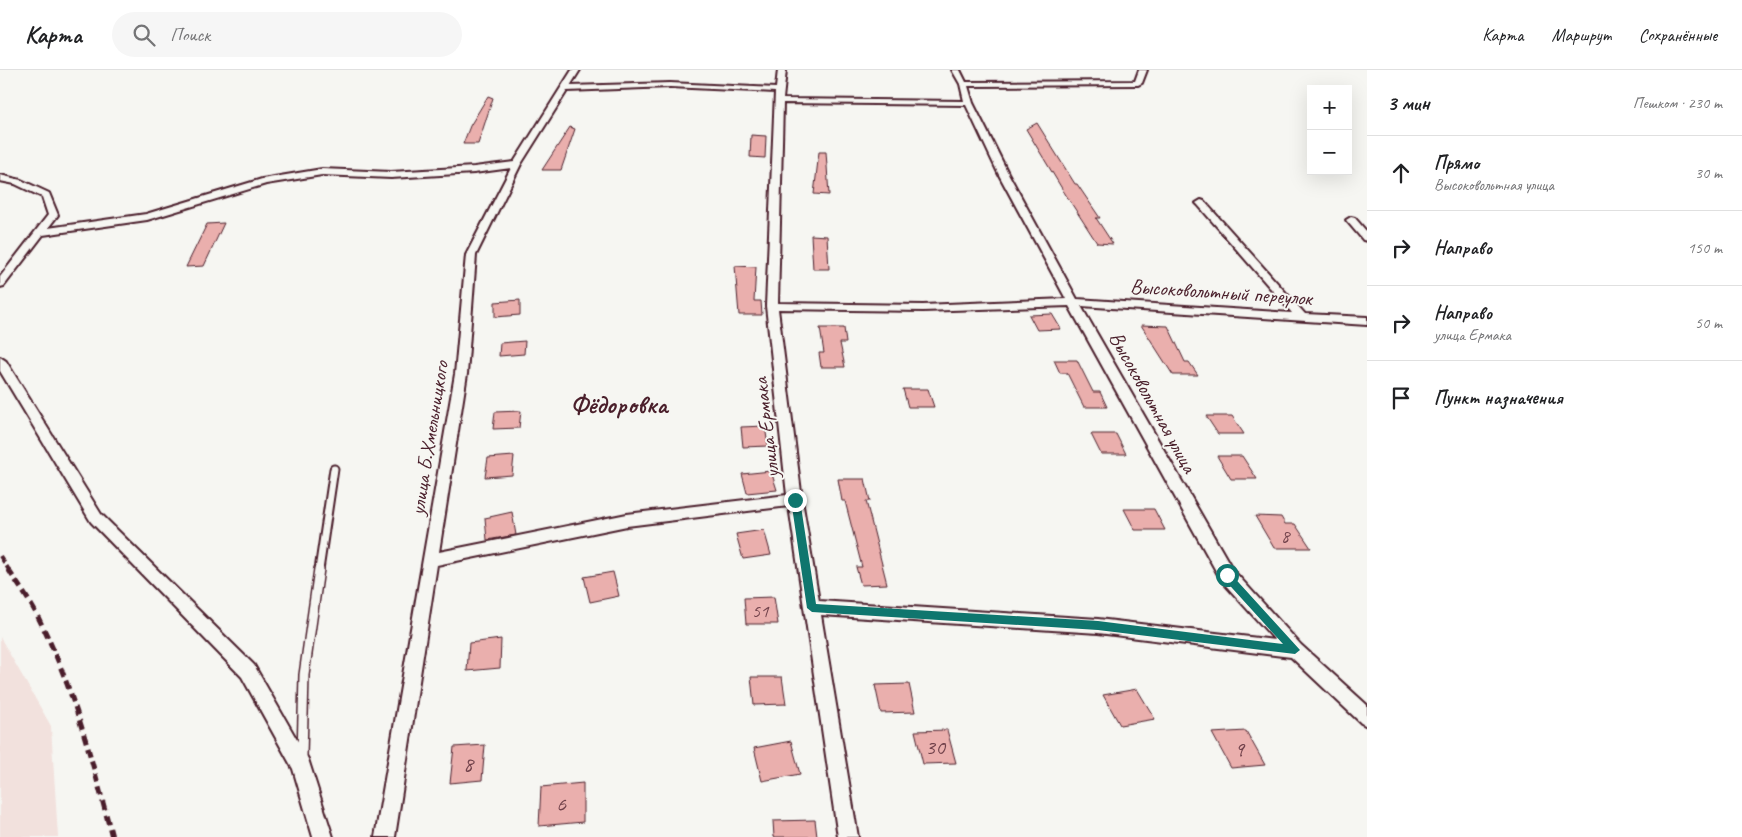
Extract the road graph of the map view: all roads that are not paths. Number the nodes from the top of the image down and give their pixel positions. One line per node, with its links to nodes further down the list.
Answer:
1 (576, 70): 6 (street, улица Б.Хмельницкого)
2 (782, 70): 7 (street, улица Ермака)
3 (956, 70): 5 (street, Высоковольтная улица)
4 (1142, 70): 5 (street)
5 (964, 84): 8 (street, Высоковольтная улица)
6 (564, 89): 7 (street); 9 (street, улица Б.Хмельницкого)
7 (779, 95): 8 (street); 17 (street, улица Ермака)
8 (969, 103): 16 (street, Высоковольтная улица)
9 (517, 164): 13 (street); 23 (street, улица Б.Хмельницкого)
10 (0, 178): 13 (street)
11 (1200, 203): 18 (street)
12 (1351, 220): 14 (street)
13 (40, 232): 15 (street)
14 (1367, 238)
15 (0, 284)
16 (1073, 302): 17 (street, Высоковольтный переулок); 18 (street, Высоковольтный переулок); 25 (street, Высоковольтная улица)
17 (772, 306): 22 (street, улица Ермака)
18 (1300, 316): 19 (street, Высоковольтный переулок)
19 (1367, 321)
20 (0, 361): 27 (street)
21 (334, 469): 27 (lane)
22 (795, 500): 23 (street); 24 (street, улица Ермака)
23 (430, 560): 29 (street, улица Б.Хмельницкого)
24 (812, 608): 25 (street); 30 (street, улица Ермака)
25 (1295, 650): 26 (street, Высоковольтная улица)
26 (1367, 717)
27 (301, 766): 28 (street)
28 (323, 837)
29 (385, 837)
30 (848, 837)

